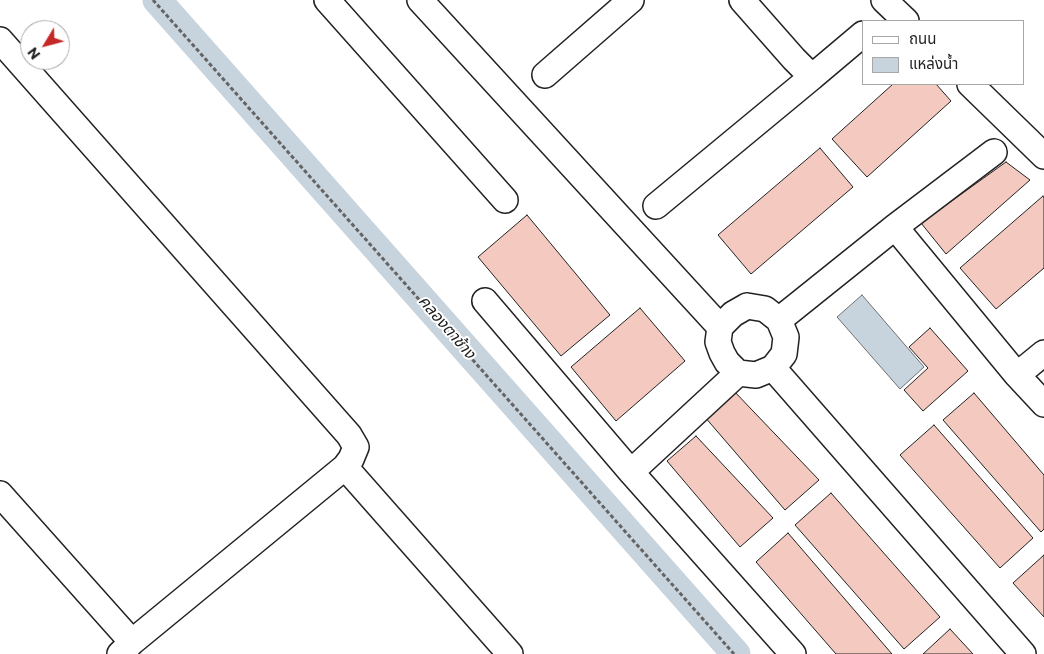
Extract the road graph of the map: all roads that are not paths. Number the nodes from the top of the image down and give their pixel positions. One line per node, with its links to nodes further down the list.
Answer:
1 (327, 0): 14 (street)
2 (420, 0): 19 (street)
3 (631, 0): 9 (street)
4 (742, 0): 10 (street)
5 (884, 0): 6 (street)
6 (905, 20)
7 (862, 35): 10 (street)
8 (0, 40): 25 (street)
9 (545, 75)
10 (812, 77): 15 (street)
11 (971, 85): 13 (street)
12 (994, 152): 16 (street)
13 (1044, 156)
14 (505, 200)
15 (656, 206)
16 (896, 228): 18 (street); 23 (street)
17 (485, 301): 26 (street)
18 (780, 320): 19 (street); 21 (street)
19 (720, 327): 22 (street)
20 (1044, 353): 23 (street)
21 (773, 368): 22 (street); 31 (street)
22 (738, 372): 26 (street)
23 (1017, 375): 24 (street)
24 (1044, 404)
25 (345, 467): 28 (street); 29 (street)
26 (631, 472): 30 (street)
27 (0, 494): 28 (street)
28 (126, 648)
29 (510, 654)
30 (793, 654)
31 (1023, 654)

